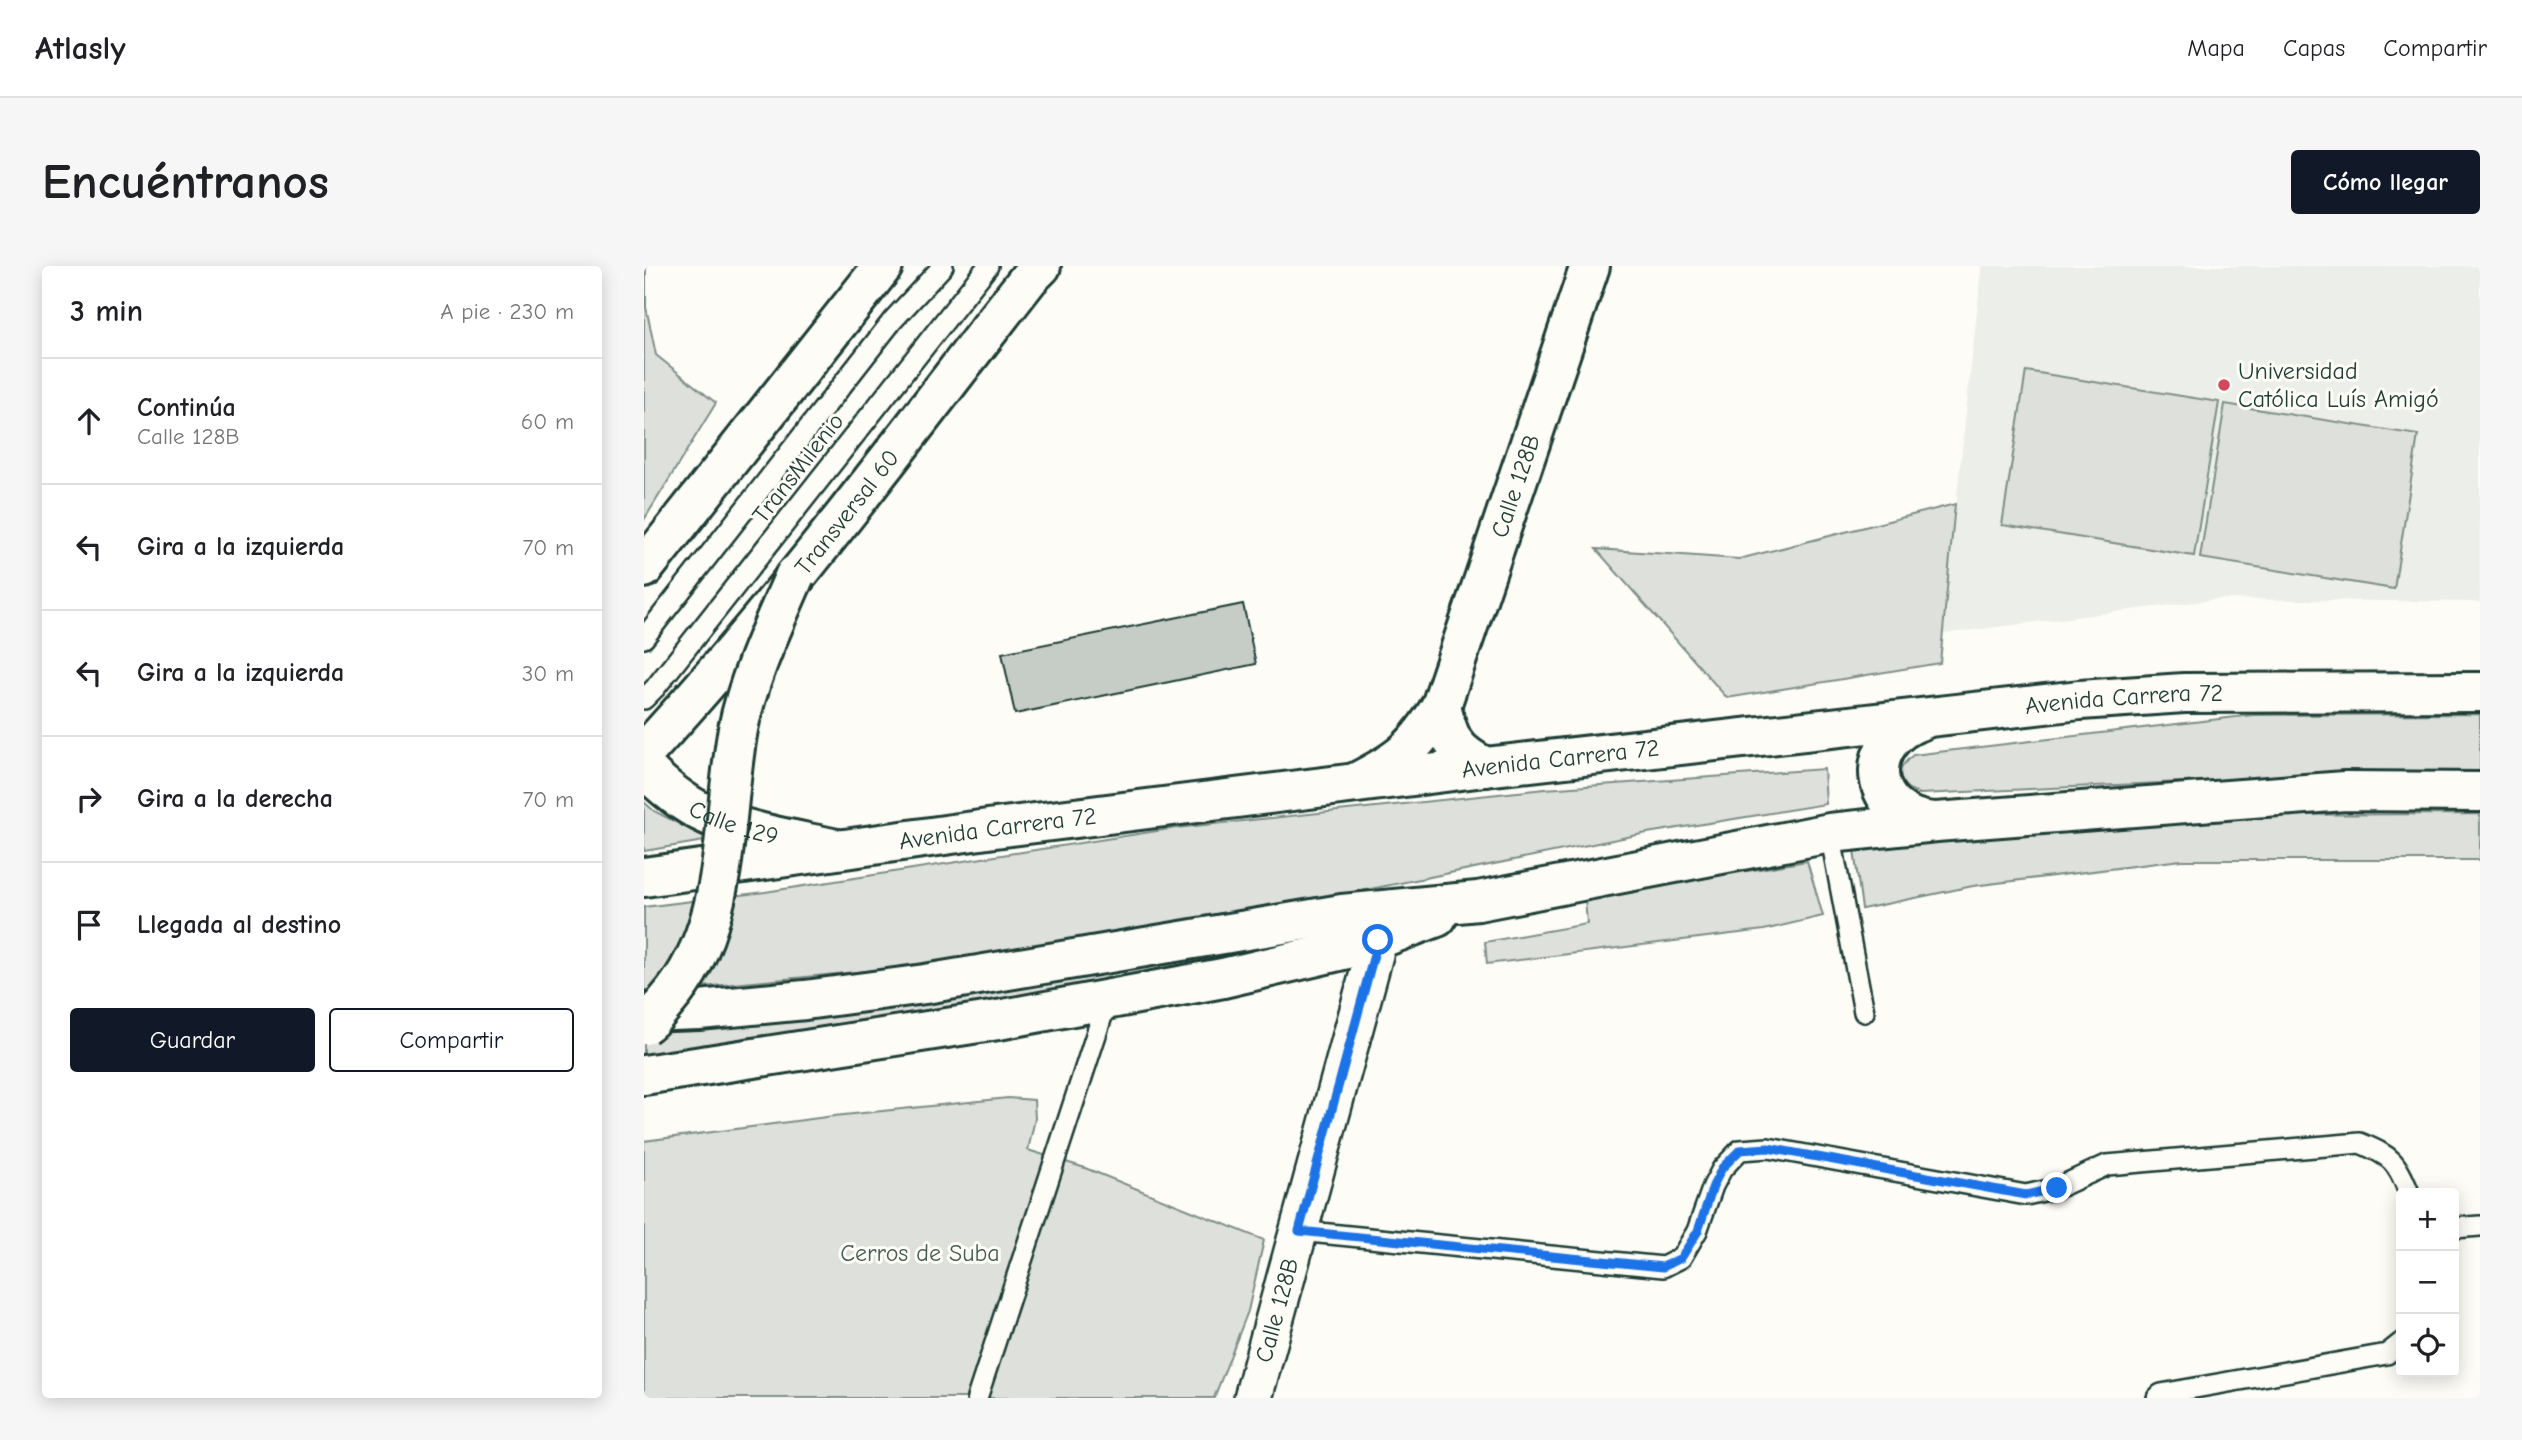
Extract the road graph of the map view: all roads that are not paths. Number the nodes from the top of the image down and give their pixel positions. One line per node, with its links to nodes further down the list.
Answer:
1 (943, 266): 8 (lane, TransMilenio)
2 (988, 266): 10 (lane, TransMilenio)
3 (1041, 266): 7 (main road, Transversal 60)
4 (1590, 266): 11 (main road, Calle 128B)
5 (872, 274): 6 (main road)
6 (644, 568)
7 (795, 575): 13 (main road, Transversal 60, bridge); 27 (main road, bridge)
8 (644, 638)
9 (2480, 692): 12 (main road, Avenida Carrera 72)
10 (644, 699)
11 (1441, 706): 14 (main road); 16 (main road, Calle 128B)
12 (1927, 718): 14 (main road, Avenida Carrera 72); 18 (main road)
13 (644, 753)
14 (1485, 767): 16 (main road, Avenida Carrera 72)
15 (644, 768): 20 (main road, Calle 129)
16 (1354, 783): 20 (main road, Avenida Carrera 72)
17 (2480, 792): 18 (main road)
18 (1936, 822): 19 (main road)
19 (1830, 833): 22 (main road); 26 (lane)
20 (839, 849): 21 (main road, Avenida Carrera 72)
21 (644, 877)
22 (1478, 901): 23 (main road); 25 (main road)
23 (1378, 940): 24 (main road); 32 (street, Calle 128B)
24 (1107, 1001): 28 (main road); 34 (lane)
25 (644, 1012)
26 (1864, 1012)
27 (644, 1024)
28 (644, 1075)
29 (2407, 1188): 32 (lane)
30 (2480, 1226): 31 (lane)
31 (2459, 1228)
32 (1299, 1231): 35 (street, Calle 128B)
33 (2396, 1347): 36 (lane)
34 (977, 1398)
35 (1253, 1398)
36 (2157, 1398)

